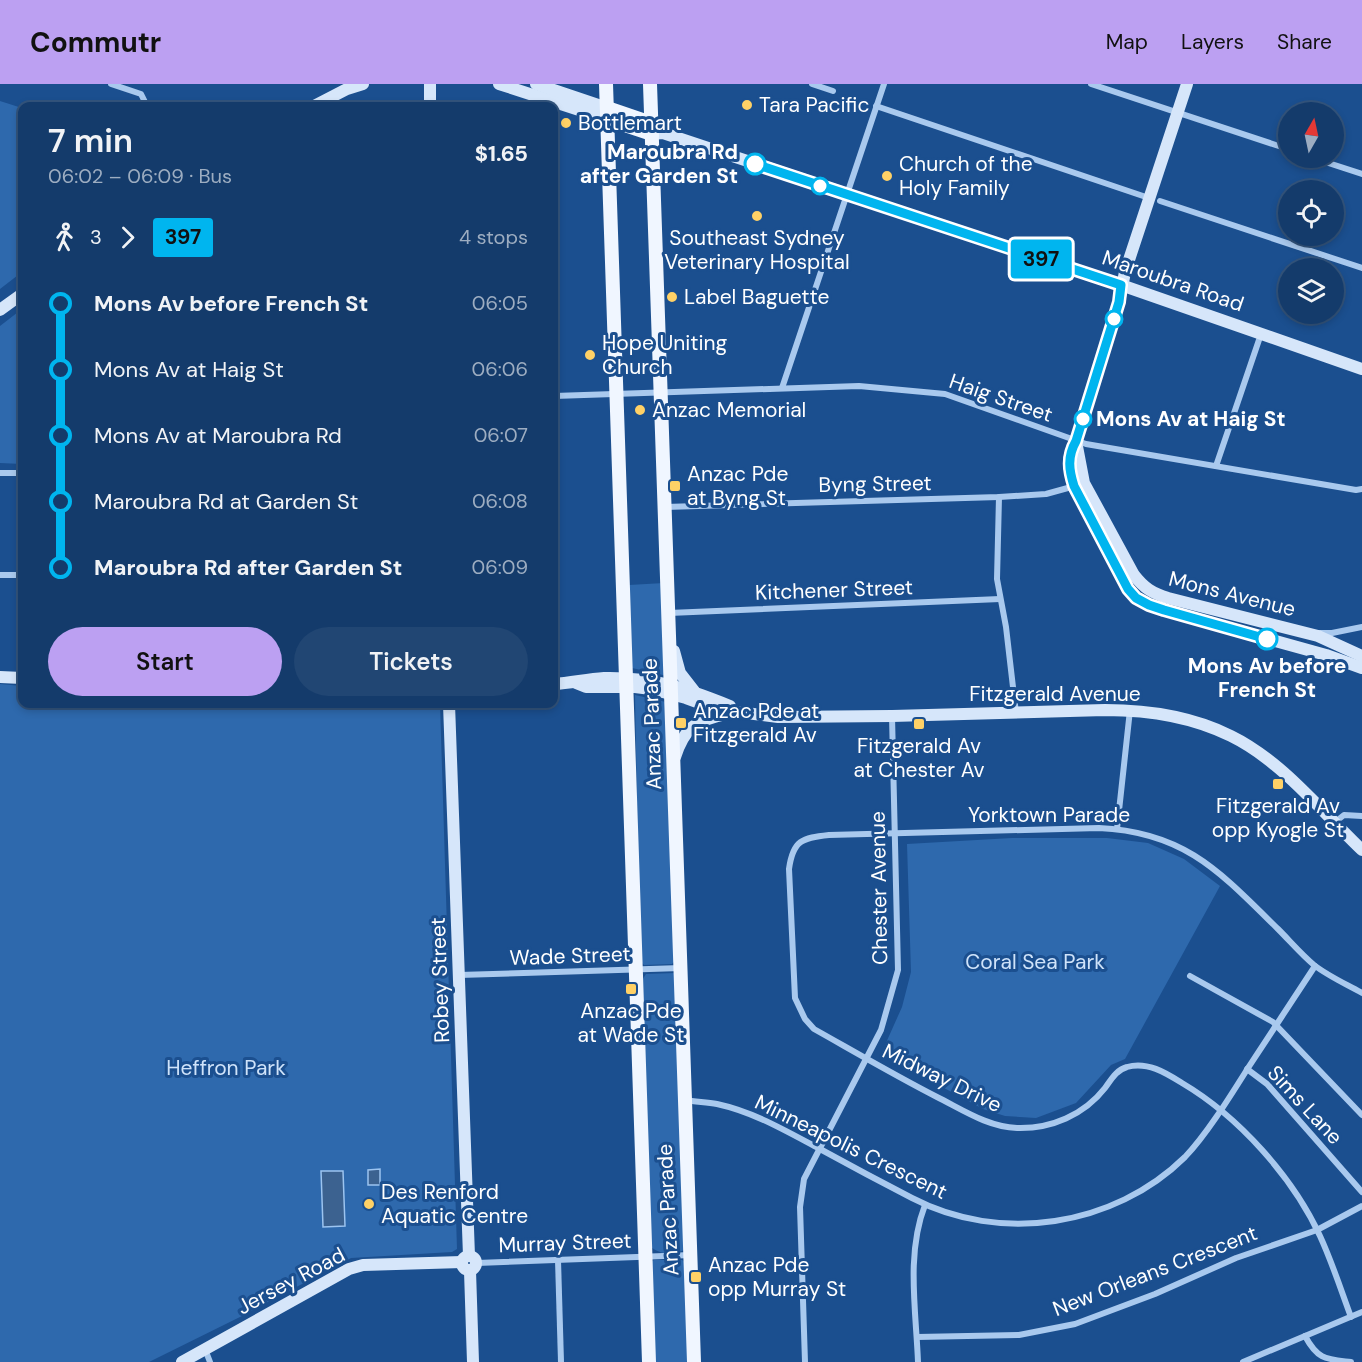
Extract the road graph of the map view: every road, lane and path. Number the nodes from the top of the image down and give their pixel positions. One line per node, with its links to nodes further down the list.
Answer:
1 (111, 84): 15 (street)
2 (141, 84): 15 (street)
3 (363, 84): 13 (street)
4 (430, 84): 18 (street)
5 (499, 84): 21 (street, Maroubra Road)
6 (536, 84): 21 (street, Maroubra Road)
7 (606, 84): 21 (main road, Anzac Parade)
8 (650, 84): 22 (main road, Anzac Parade)
9 (813, 84): 14 (street)
10 (884, 84): 19 (street)
11 (1091, 84): 20 (street)
12 (1187, 84): 20 (street, Mons Avenue)
13 (349, 86): 17 (street)
14 (833, 91)
15 (141, 94): 16 (street)
16 (145, 102)
17 (321, 102)
18 (430, 102)
19 (876, 106): 26 (street); 27 (street)
20 (1177, 112): 23 (street); 27 (street, Mons Avenue)
21 (607, 113): 22 (main road, Maroubra Road); 36 (main road, Anzac Parade)
22 (655, 130): 26 (street, Maroubra Road); 35 (main road, Anzac Parade)
23 (1278, 146)
24 (1344, 168): 25 (street)
25 (1362, 174)
26 (847, 195): 29 (street, Maroubra Road); 34 (street)
27 (1155, 199): 28 (street); 29 (street, Mons Avenue)
28 (1362, 268)
29 (1121, 285): 32 (street, Maroubra Road); 38 (street, Mons Avenue)
30 (18, 297): 31 (street)
31 (0, 310)
32 (1261, 334): 33 (street, Maroubra Road); 39 (street)
33 (1362, 369)
34 (782, 388): 35 (street, Haig Street); 38 (street, Haig Street)
35 (661, 393): 36 (street, Haig Street); 45 (main road, Anzac Parade)
36 (617, 394): 37 (street, Haig Street); 56 (main road, Anzac Parade)
37 (558, 396)
38 (1076, 441): 39 (street, Haig Street); 42 (street, Mons Avenue)
39 (1216, 466): 43 (street, Haig Street)
40 (0, 473): 41 (street)
41 (18, 474)
42 (1079, 485): 44 (street, Byng Street); 51 (street, Mons Avenue); 53 (street, Mons Avenue)
43 (1362, 489)
44 (999, 497): 45 (street, Byng Street); 48 (street)
45 (665, 507): 49 (main road, Anzac Parade)
46 (0, 574): 47 (street)
47 (18, 575)
48 (1000, 599): 49 (street, Kitchener Street); 62 (street)
49 (669, 618): 58 (main road, Anzac Parade); 59 (street)
50 (1362, 627): 51 (street)
51 (1299, 631): 52 (street, Mons Avenue)
52 (1362, 656)
53 (1362, 668)
54 (0, 677): 55 (street)
55 (18, 678)
56 (627, 682): 57 (street, Fitzgerald Avenue); 58 (street, Fitzgerald Avenue); 73 (main road, Anzac Parade)
57 (558, 684)
58 (672, 689): 59 (street, Fitzgerald Avenue); 63 (street, Fitzgerald Avenue); 65 (main road, Anzac Parade)
59 (696, 693): 63 (street, Fitzgerald Avenue)
60 (449, 708): 74 (street, Robey Street)
61 (1130, 710): 62 (street, Fitzgerald Avenue); 67 (street, Fitzgerald Avenue); 68 (street)
62 (1016, 712): 64 (street, Fitzgerald Avenue)
63 (733, 713): 64 (street, Fitzgerald Avenue); 65 (street)
64 (892, 716): 69 (street, Chester Avenue)
65 (674, 761): 72 (main road, Anzac Parade)
66 (1362, 816): 67 (street)
67 (1334, 823): 70 (street, Fitzgerald Avenue)
68 (1117, 829): 69 (street, Yorktown Parade); 71 (street, Yorktown Parade)
69 (896, 833): 78 (street, Chester Avenue); 78 (street, Yorktown Parade)
70 (1362, 850)
71 (1316, 966): 76 (street, Yorktown Parade); 77 (street, Minneapolis Crescent)
72 (681, 968): 73 (street, Wade Street); 80 (main road, Anzac Parade)
73 (636, 970): 74 (street, Wade Street); 89 (main road, Anzac Parade)
74 (459, 975): 91 (street, Robey Street)
75 (1190, 975): 77 (street)
76 (1362, 993)
77 (1276, 1025): 79 (street, Minneapolis Crescent); 82 (street)
78 (867, 1059): 81 (street, Midway Drive); 83 (street, Chester Avenue)
79 (1247, 1069): 81 (street, Minneapolis Crescent); 84 (street, Sims Lane)
80 (684, 1100): 83 (street, Minneapolis Crescent); 88 (main road, Anzac Parade)
81 (1220, 1110): 85 (street, Minneapolis Crescent); 87 (street, Midway Drive)
82 (1362, 1115)
83 (819, 1149): 85 (street, Minneapolis Crescent); 103 (street, Chester Avenue)
84 (1362, 1192)
85 (925, 1205): 95 (street)
86 (1362, 1206): 87 (street, New Orleans Crescent)
87 (1317, 1230): 93 (street, Midway Drive); 95 (street, New Orleans Crescent)
88 (691, 1255): 89 (street, Murray Street); 102 (main road, Anzac Parade)
89 (646, 1256): 90 (street, Murray Street); 101 (main road, Anzac Parade)
90 (558, 1260): 91 (street, Murray Street); 100 (street)
91 (469, 1263): 96 (street, Jersey Road); 99 (street, Robey Street)
92 (1362, 1312): 93 (street)
93 (1351, 1317): 94 (street)
94 (1305, 1336): 105 (street); 106 (street)
95 (917, 1337): 104 (street)
96 (205, 1349): 97 (street, Jersey Road); 98 (street)
97 (182, 1362)
98 (210, 1362)
99 (473, 1362)
100 (561, 1362)
101 (650, 1362)
102 (694, 1362)
103 (805, 1362)
104 (918, 1362)
105 (1243, 1362)
106 (1351, 1362)

